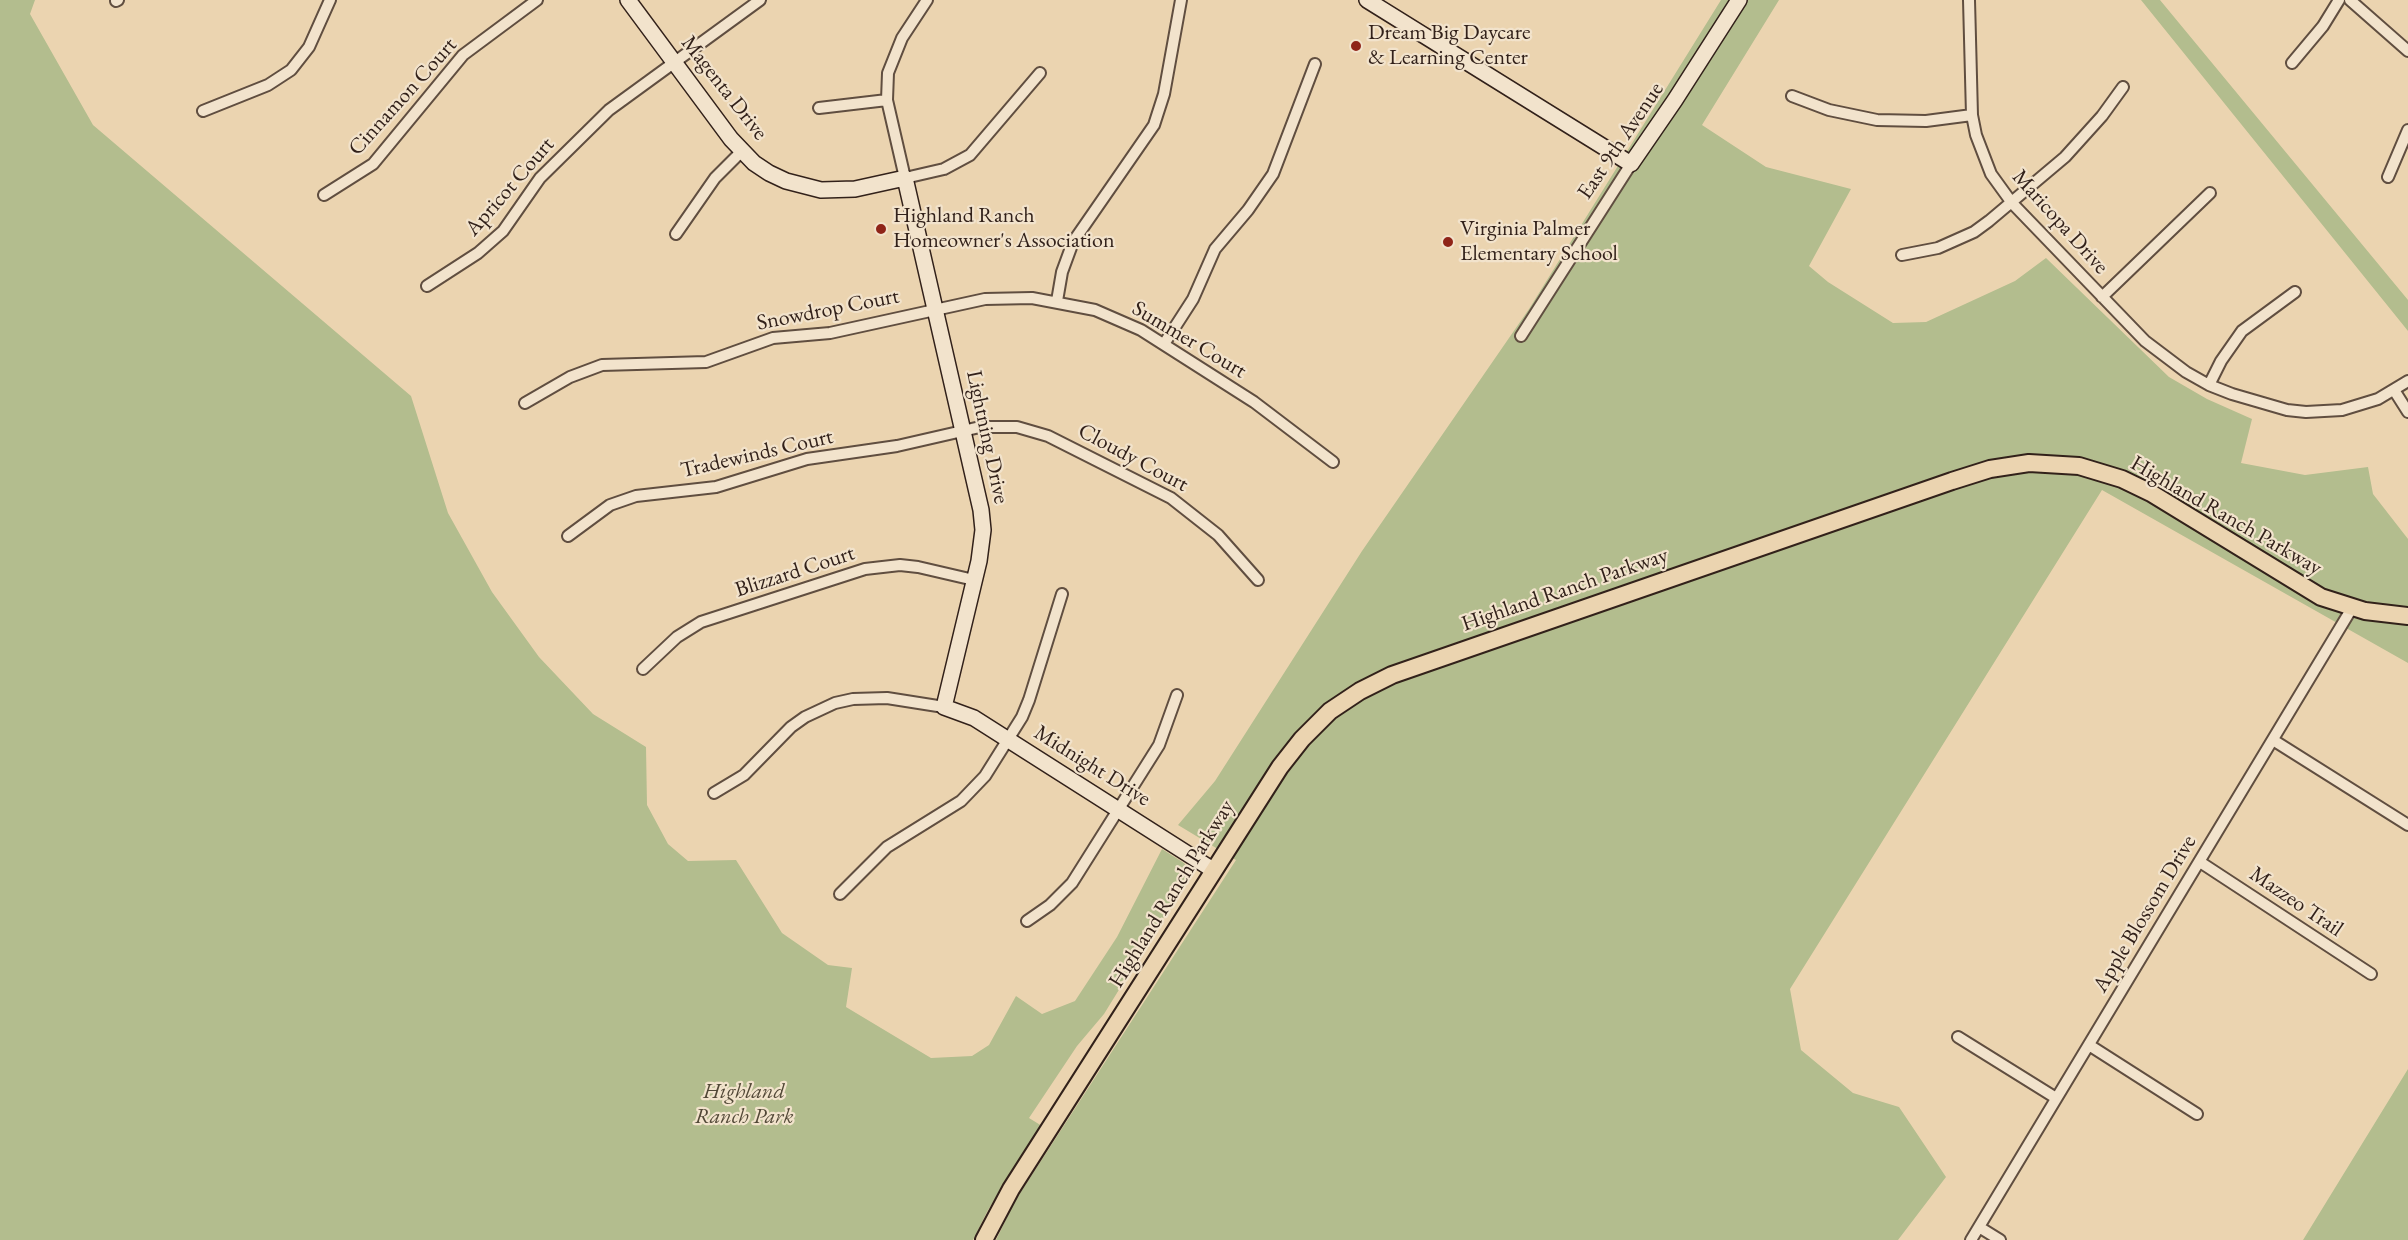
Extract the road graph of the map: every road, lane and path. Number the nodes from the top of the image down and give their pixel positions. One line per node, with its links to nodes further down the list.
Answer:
1 (330, 0): 21 (street)
2 (537, 0): 29 (street, Cinnamon Court)
3 (628, 0): 13 (main road, Magenta Drive)
4 (760, 0): 13 (street, Apricot Court)
5 (927, 0): 19 (street)
6 (1181, 0): 36 (street)
7 (1367, 0): 25 (main road)
8 (1739, 0): 25 (main road, East 9th Avenue)
9 (1969, 0): 22 (street, Maricopa Drive)
10 (2339, 0): 14 (street)
11 (2349, 0): 12 (street)
12 (2408, 51)
13 (674, 62): 24 (main road, Magenta Drive); 33 (street, Apricot Court)
14 (2292, 63)
15 (1315, 64): 39 (street)
16 (1040, 73): 27 (street)
17 (2123, 87): 30 (street)
18 (1792, 96): 22 (street)
19 (887, 100): 20 (street); 27 (street)
20 (819, 108)
21 (203, 111)
22 (1972, 115): 30 (street, Maricopa Drive)
23 (2408, 130): 26 (street)
24 (742, 151): 27 (main road, Magenta Drive); 31 (street)
25 (1631, 164): 38 (street, East 9th Avenue)
26 (2388, 177)
27 (905, 178): 37 (main road, Lightning Drive)
28 (2210, 193): 35 (street)
29 (324, 195)
30 (2012, 203): 32 (street); 35 (street, Maricopa Drive)
31 (676, 234)
32 (1902, 255)
33 (427, 286)
34 (2295, 292): 41 (street)
35 (2102, 297): 41 (street, Maricopa Drive)
36 (1057, 301): 37 (street, Summer Court); 39 (street, Summer Court)
37 (935, 309): 43 (street, Snowdrop Court); 45 (main road, Lightning Drive)
38 (1521, 336)
39 (1164, 344): 46 (street, Summer Court)
40 (2408, 381): 42 (street, Maricopa Drive)
41 (2209, 385): 42 (street, Maricopa Drive)
42 (2394, 390): 44 (street)
43 (525, 403)
44 (2408, 412)
45 (963, 431): 47 (street, Tradewinds Court); 48 (main road, Lightning Drive); 49 (street, Cloudy Court)
46 (1333, 462)
47 (568, 536)
48 (974, 580): 53 (street, Blizzard Court); 55 (main road, Lightning Drive)
49 (1258, 580)
50 (1062, 594): 56 (street)
51 (2352, 608): 52 (main road, Highland Ranch Parkway); 57 (street, Apple Blossom Drive); 62 (main road, Highland Ranch Parkway)
52 (2408, 616)
53 (643, 669)
54 (1176, 695): 59 (street)
55 (944, 707): 56 (main road, Midnight Drive); 58 (street)
56 (1008, 740): 59 (main road, Midnight Drive); 63 (street)
57 (2273, 740): 60 (street); 61 (street, Apple Blossom Drive)
58 (714, 793)
59 (1119, 810): 62 (main road, Midnight Drive); 64 (street)
60 (2408, 825)
61 (2200, 862): 65 (street, Mazzeo Trail); 67 (street, Apple Blossom Drive)
62 (1214, 870): 71 (main road, Highland Ranch Parkway)
63 (840, 894)
64 (1027, 921)
65 (2371, 974)
66 (1958, 1037): 68 (street)
67 (2089, 1045): 68 (street, Apple Blossom Drive); 69 (street)
68 (2056, 1098): 70 (street, Apple Blossom Drive)
69 (2197, 1114)
70 (1979, 1227): 72 (street, Apple Blossom Drive); 73 (street)
71 (984, 1240)
72 (1971, 1240)
73 (2000, 1240)

